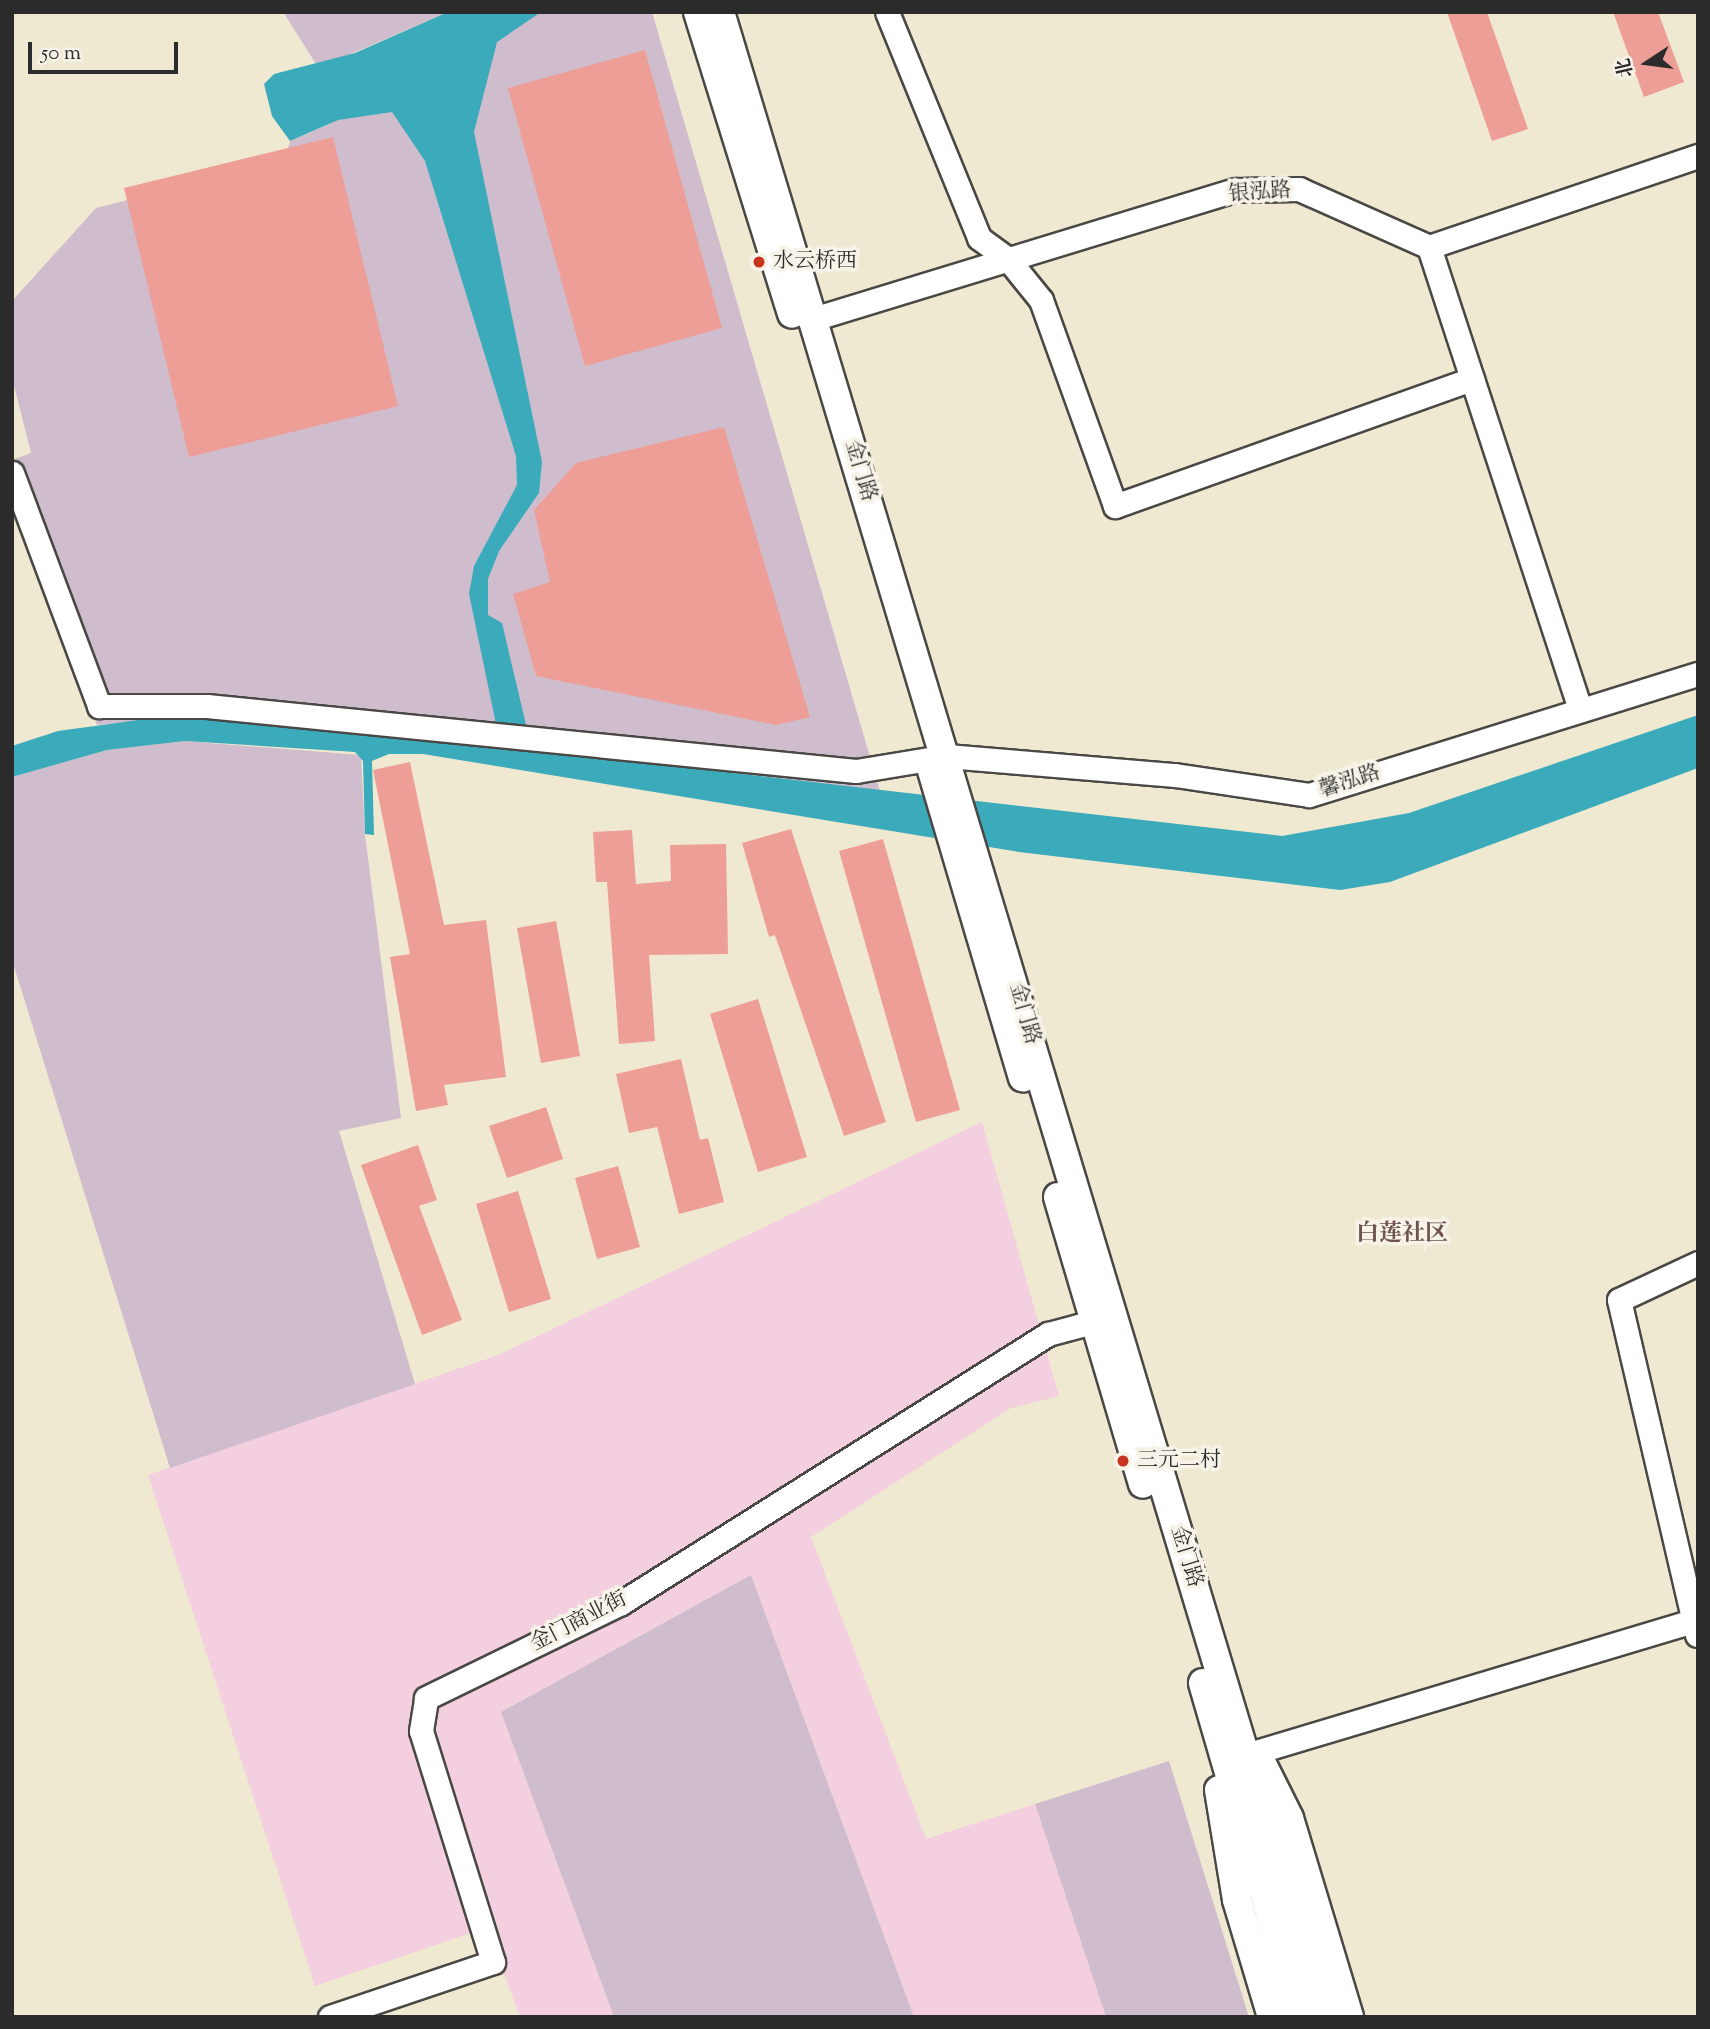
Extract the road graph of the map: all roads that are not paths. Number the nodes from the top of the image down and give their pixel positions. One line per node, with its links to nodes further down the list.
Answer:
1 (698, 12): 12 (main road, 金门路)
2 (720, 12): 7 (main road, 金门路)
3 (887, 12): 6 (street)
4 (1698, 156): 5 (street)
5 (1429, 247): 6 (street, 银泓路); 8 (street)
6 (1007, 258): 7 (street, 银泓路); 8 (street)
7 (813, 319): 12 (main road, 金门路)
8 (1472, 379): 11 (street)
9 (12, 473): 12 (street, 馨泓路)
10 (1698, 674): 11 (street, 馨泓路)
11 (1580, 709): 12 (street, 馨泓路)
12 (938, 758): 14 (main road, 金门路)
13 (1698, 1263): 15 (street)
14 (1104, 1318): 16 (main road, 金门路); 19 (street, 金门商业街)
15 (1696, 1629): 17 (street)
16 (1219, 1705): 17 (main road); 18 (main road, 金门路); 20 (main road)
17 (1255, 1752): 23 (main road)
18 (1268, 1871): 21 (main road, 金门路); 22 (main road, 金门路)
19 (330, 2017)
20 (1272, 2017)
21 (1300, 2017)
22 (1324, 2017)
23 (1349, 2017)

